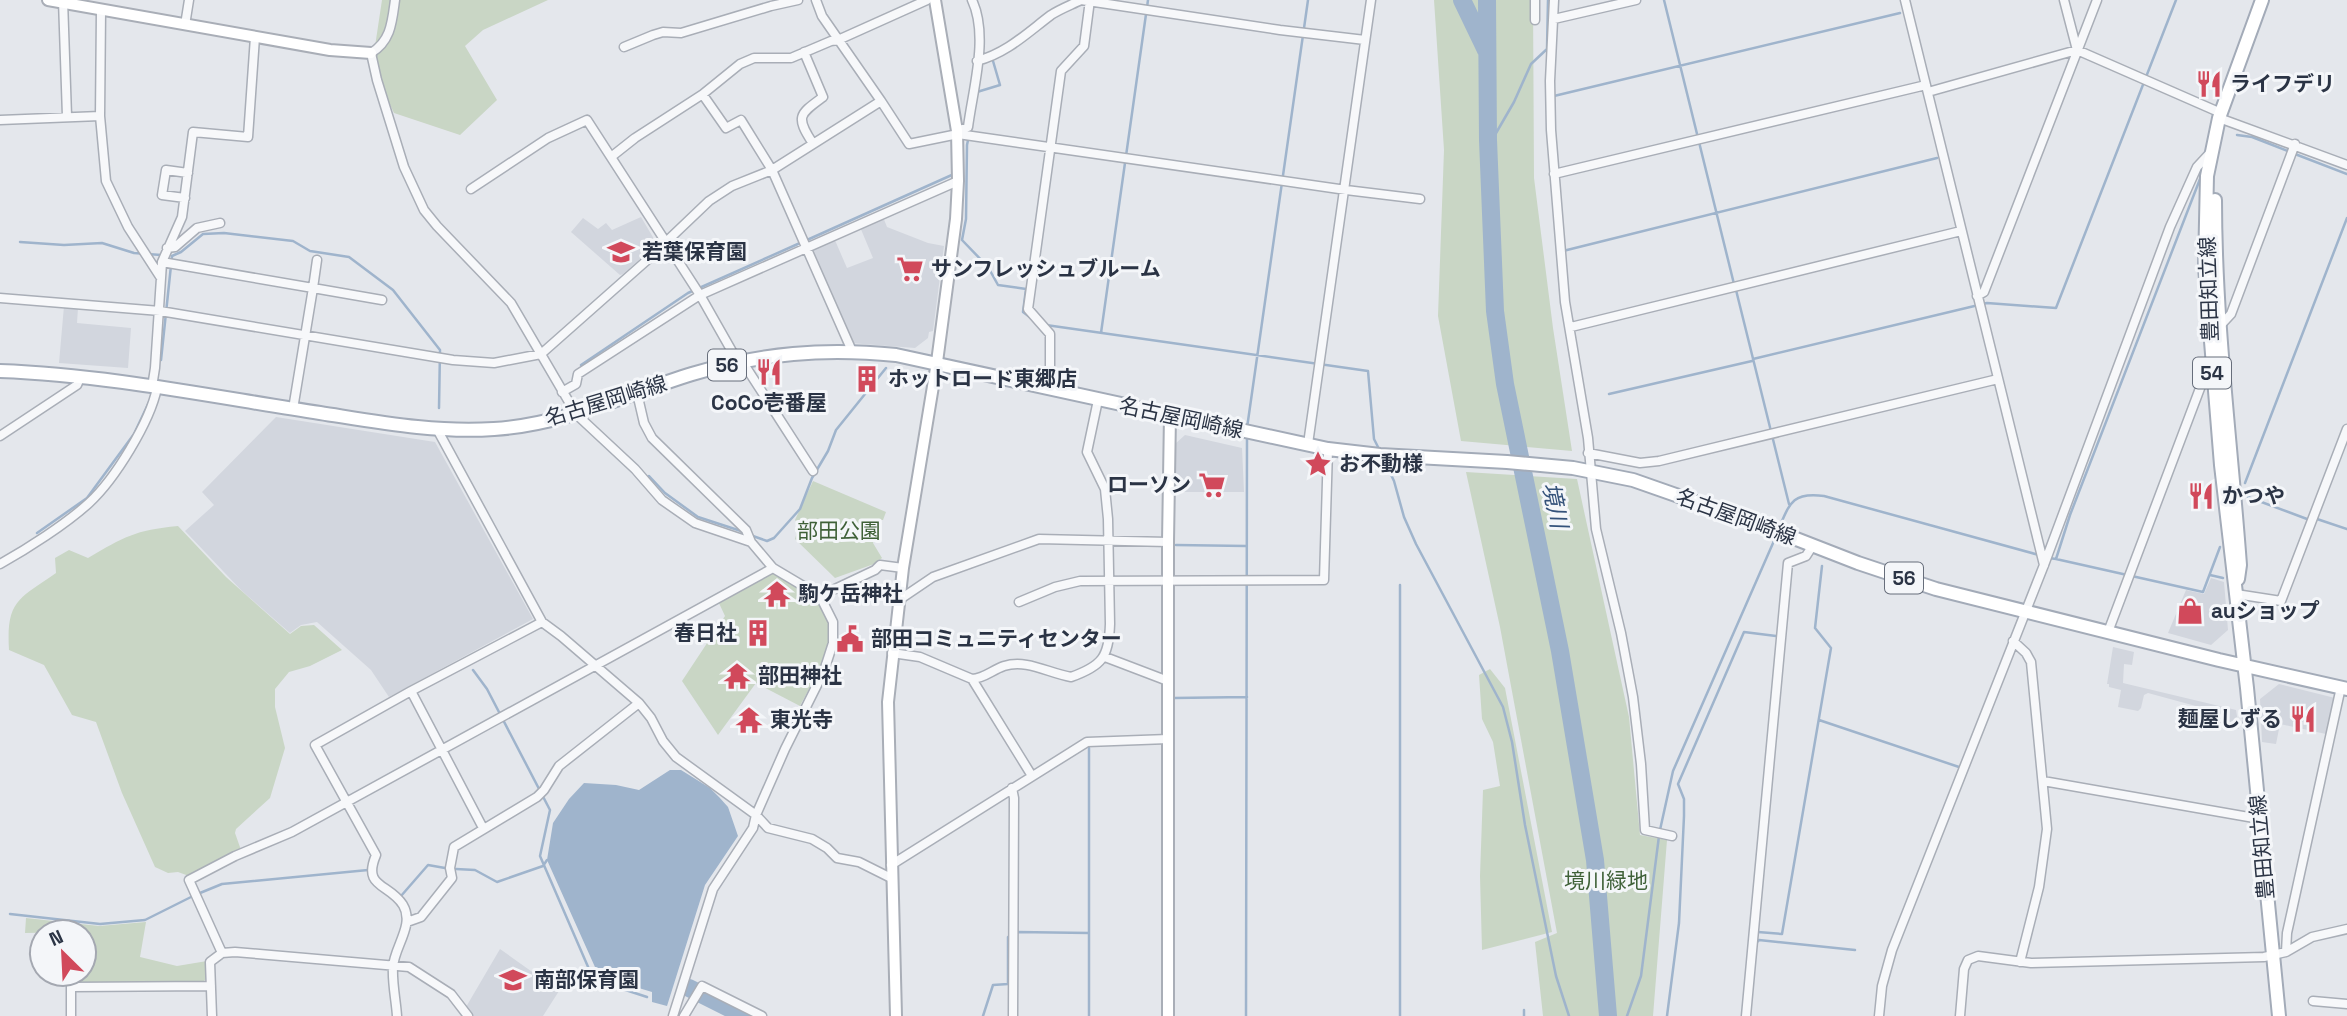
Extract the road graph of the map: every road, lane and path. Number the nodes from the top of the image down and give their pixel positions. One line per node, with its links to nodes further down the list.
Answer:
1 (48, 0): 17 (street)
2 (189, 0): 22 (street)
3 (395, 0): 29 (street)
4 (798, 0): 26 (street)
5 (816, 0): 24 (street)
6 (927, 0): 24 (street)
7 (935, 0): 38 (street)
8 (972, 0): 30 (street)
9 (1371, 0): 25 (street)
10 (1535, 0): 21 (street)
11 (1554, 0): 20 (street)
12 (1636, 0): 20 (street)
13 (1905, 0): 31 (street)
14 (2064, 0): 27 (street)
15 (2097, 0): 27 (street)
16 (2262, 0): 34 (main road, 豊田知立線 / 54)
17 (63, 1): 19 (street); 35 (street)
18 (1090, 1): 25 (street); 30 (street); 41 (street)
19 (101, 11): 22 (street); 36 (street)
20 (1554, 19): 47 (street)
21 (1535, 20)
22 (185, 25): 23 (street)
23 (256, 37): 29 (street); 46 (street)
24 (838, 40): 28 (street); 33 (street)
25 (1365, 40): 50 (street)
26 (624, 47)
27 (2077, 50): 31 (street); 34 (street); 63 (street)
28 (804, 52): 32 (street); 39 (street)
29 (371, 53): 71 (street)
30 (977, 61): 38 (street)
31 (1927, 88): 47 (street); 54 (street)
32 (703, 95): 43 (street); 45 (street)
33 (881, 101): 38 (street); 39 (street)
34 (2220, 115): 40 (street); 42 (main road, 豊田知立線 / 54)
35 (66, 116): 36 (street); 37 (street)
36 (100, 116): 60 (street)
37 (0, 120)
38 (958, 133): 41 (street); 48 (street)
39 (812, 142): 45 (street)
40 (2295, 144): 44 (street); 68 (street)
41 (1051, 148): 50 (street); 79 (street)
42 (2212, 151): 68 (main road, 豊田知立線 / 54); 75 (main road, 豊田知立線 / 54); 99 (street)
43 (611, 157): 49 (street); 55 (street)
44 (2347, 164)
45 (772, 170): 55 (street); 57 (street)
46 (188, 173): 51 (street); 51 (street)
47 (1554, 174): 67 (street)
48 (958, 181): 57 (street); 73 (street)
49 (471, 189)
50 (1346, 190): 52 (street); 89 (street)
51 (185, 198): 56 (street)
52 (1420, 199)
53 (220, 223): 56 (street)
54 (1961, 231): 63 (street); 67 (street)
55 (666, 242): 62 (street); 71 (street)
56 (167, 248): 59 (street)
57 (806, 248): 62 (street); 70 (street)
58 (317, 260): 61 (street)
59 (162, 262): 60 (street); 61 (street)
60 (161, 278): 66 (street)
61 (313, 288): 65 (street); 69 (street)
62 (700, 295): 72 (street); 80 (street)
63 (1977, 296): 77 (street)
64 (0, 298): 66 (street)
65 (382, 300)
66 (160, 311): 69 (street); 78 (street)
67 (1571, 327): 91 (street)
68 (2218, 328): 104 (main road, 豊田知立線 / 54)
69 (305, 337): 71 (street); 83 (street)
70 (852, 351): 72 (main road, 名古屋岡崎線 / 56); 73 (main road, 名古屋岡崎線 / 56)
71 (541, 354): 80 (street)
72 (740, 362): 81 (main road, 名古屋岡崎線 / 56); 92 (street)
73 (937, 362): 79 (main road, 名古屋岡崎線 / 56); 101 (street)
74 (0, 371): 76 (main road, 名古屋岡崎線 / 56)
75 (2213, 375): 104 (main road, 豊田知立線 / 54); 110 (street)
76 (81, 376): 78 (main road, 名古屋岡崎線 / 56); 88 (street)
77 (1998, 379): 91 (street); 99 (street)
78 (154, 387): 83 (main road, 名古屋岡崎線 / 56); 98 (street)
79 (1050, 388): 82 (main road, 名古屋岡崎線 / 56)
80 (562, 392): 84 (street)
81 (637, 393): 84 (main road, 名古屋岡崎線 / 56); 95 (street)
82 (1098, 400): 85 (main road, 名古屋岡崎線 / 56); 94 (street)
83 (293, 409): 86 (main road, 名古屋岡崎線 / 56)
84 (576, 414): 86 (main road, 名古屋岡崎線 / 56); 95 (street)
85 (1170, 415): 89 (main road, 名古屋岡崎線 / 56); 96 (street)
86 (437, 429): 109 (street)
87 (2347, 429): 104 (street)
88 (0, 436)
89 (1308, 444): 90 (main road, 名古屋岡崎線 / 56)
90 (1328, 449): 93 (main road, 名古屋岡崎線 / 56); 103 (street)
91 (1588, 453): 93 (street)
92 (813, 471)
93 (1590, 471): 97 (main road, 名古屋岡崎線 / 56); 130 (street)
94 (1109, 541): 96 (street); 102 (street); 106 (street)
95 (751, 542): 100 (street)
96 (1168, 542): 103 (street)
97 (1812, 545): 108 (main road, 名古屋岡崎線 / 56); 153 (street)
98 (0, 564)
99 (2044, 565): 108 (street)
100 (773, 568): 105 (street); 114 (street)
101 (903, 568): 105 (street); 106 (street)
102 (1110, 579): 103 (street); 107 (street); 113 (street)
103 (1168, 580): 117 (street)
104 (2236, 594): 115 (main road, 豊田知立線 / 54)
105 (820, 596): 127 (street)
106 (900, 600): 112 (street)
107 (1019, 602)
108 (2026, 611): 110 (main road, 名古屋岡崎線 / 56); 111 (street)
109 (542, 622): 114 (street); 119 (street)
110 (2108, 632): 115 (main road, 名古屋岡崎線 / 56)
111 (2013, 641): 124 (street); 154 (street)
112 (892, 653): 116 (street); 131 (street)
113 (1105, 657): 116 (street); 117 (street)
114 (594, 664): 120 (street); 122 (street)
115 (2243, 665): 118 (main road, 名古屋岡崎線 / 56); 128 (main road, 豊田知立線 / 54)
116 (972, 679): 123 (street)
117 (1168, 681): 121 (street)
118 (2344, 688): 135 (street)
119 (411, 691): 122 (street); 126 (street)
120 (639, 703): 127 (street); 129 (street)
121 (1168, 738): 123 (street); 152 (street)
122 (443, 750): 126 (street); 129 (street)
123 (1032, 776): 125 (street)
124 (2043, 781): 128 (street); 138 (street)
125 (1012, 788): 131 (street); 151 (street)
126 (347, 802): 133 (street); 136 (street)
127 (756, 815): 132 (street); 147 (street)
128 (2260, 819): 137 (main road, 豊田知立線 / 54)
129 (483, 828): 133 (street)
130 (1670, 835)
131 (891, 865): 132 (street)
132 (891, 878): 150 (street)
133 (407, 922): 139 (street)
134 (2347, 929): 135 (street)
135 (2286, 952): 137 (street)
136 (222, 953): 139 (street); 140 (street)
137 (2272, 956): 138 (street); 156 (main road, 豊田知立線 / 54)
138 (2020, 962): 155 (street)
139 (393, 967): 145 (street); 146 (street)
140 (211, 986): 143 (street); 144 (street)
141 (2313, 1001): 142 (street)
142 (2347, 1004)
143 (71, 1016)
144 (212, 1016)
145 (397, 1016)
146 (468, 1016)
147 (673, 1016)
148 (684, 1016): 149 (street)
149 (762, 1016)
150 (896, 1016)
151 (1013, 1016)
152 (1168, 1016)
153 (1746, 1016)
154 (1879, 1016)
155 (1960, 1016)
156 (2279, 1016)

